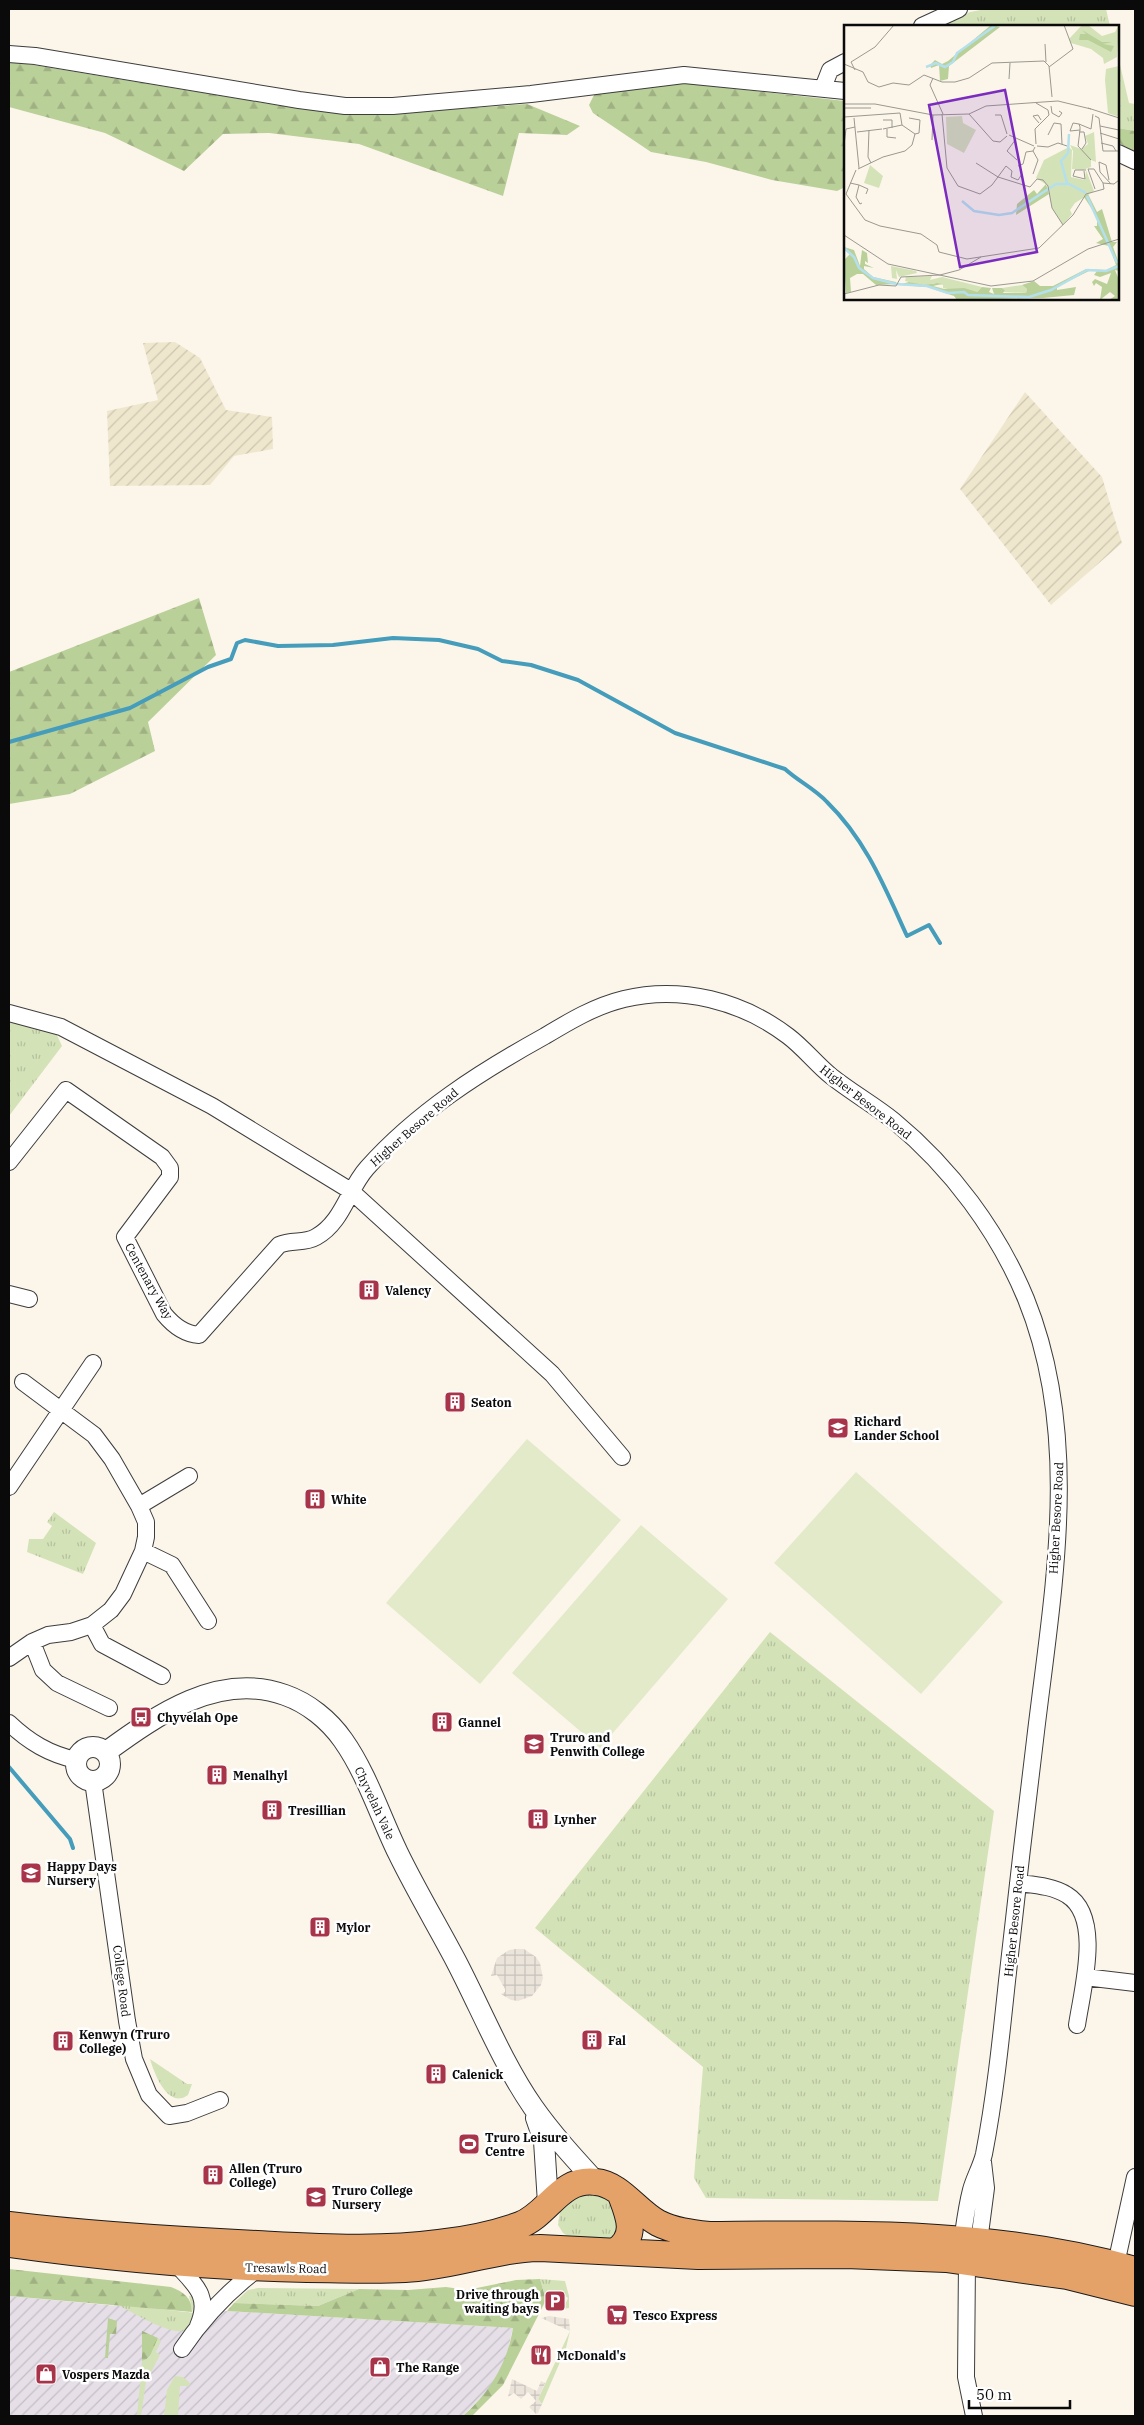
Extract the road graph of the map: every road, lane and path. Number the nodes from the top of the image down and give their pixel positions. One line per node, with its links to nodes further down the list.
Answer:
1 (960, 9): 2 (street)
2 (924, 25)
3 (9, 54): 5 (street)
4 (844, 63): 5 (street)
5 (824, 88): 6 (street)
6 (844, 91)
7 (1119, 153): 8 (street)
8 (1135, 161)
9 (9, 1013): 11 (street)
10 (9, 1162): 11 (street, Centenary Way)
11 (351, 1191): 17 (street); 32 (street, Higher Besore Road)
12 (9, 1294): 13 (street)
13 (29, 1299)
14 (92, 1363): 16 (street)
15 (23, 1382): 16 (street)
16 (62, 1410): 19 (street); 20 (street)
17 (622, 1457)
18 (189, 1476): 20 (street)
19 (9, 1487)
20 (139, 1506): 21 (street)
21 (143, 1551): 22 (street); 23 (street)
22 (208, 1621)
23 (92, 1625): 24 (street); 26 (street)
24 (32, 1642): 25 (street); 27 (street)
25 (9, 1658)
26 (162, 1676)
27 (110, 1708)
28 (9, 1723): 30 (street)
29 (106, 1752): 30 (street); 31 (street); 37 (street, Chyvelah Vale)
30 (76, 1760): 31 (street)
31 (93, 1781): 36 (street, College Road)
32 (1018, 1883): 33 (street); 46 (street, Higher Besore Road)
33 (1084, 1976): 34 (street); 35 (street)
34 (1135, 1983)
35 (1077, 2025)
36 (220, 2100)
37 (532, 2106): 39 (street, Chyvelah Vale); 41 (street, Chyvelah Vale)
38 (1135, 2177): 48 (street)
39 (596, 2182): 40 (highway); 41 (highway)
40 (621, 2195): 45 (highway); 46 (highway)
41 (548, 2204): 42 (highway, Tresawls Road); 44 (highway)
42 (9, 2224)
43 (9, 2244): 47 (highway, Tresawls Road)
44 (562, 2248): 45 (highway); 49 (highway, Tresawls Road)
45 (616, 2251): 46 (highway)
46 (969, 2253): 48 (highway); 50 (highway); 53 (street, Higher Besore Road)
47 (176, 2264): 49 (highway, Tresawls Road); 51 (street)
48 (1125, 2267)
49 (258, 2268): 51 (street)
50 (1135, 2293)
51 (198, 2326): 52 (street)
52 (182, 2349)
53 (974, 2416)

